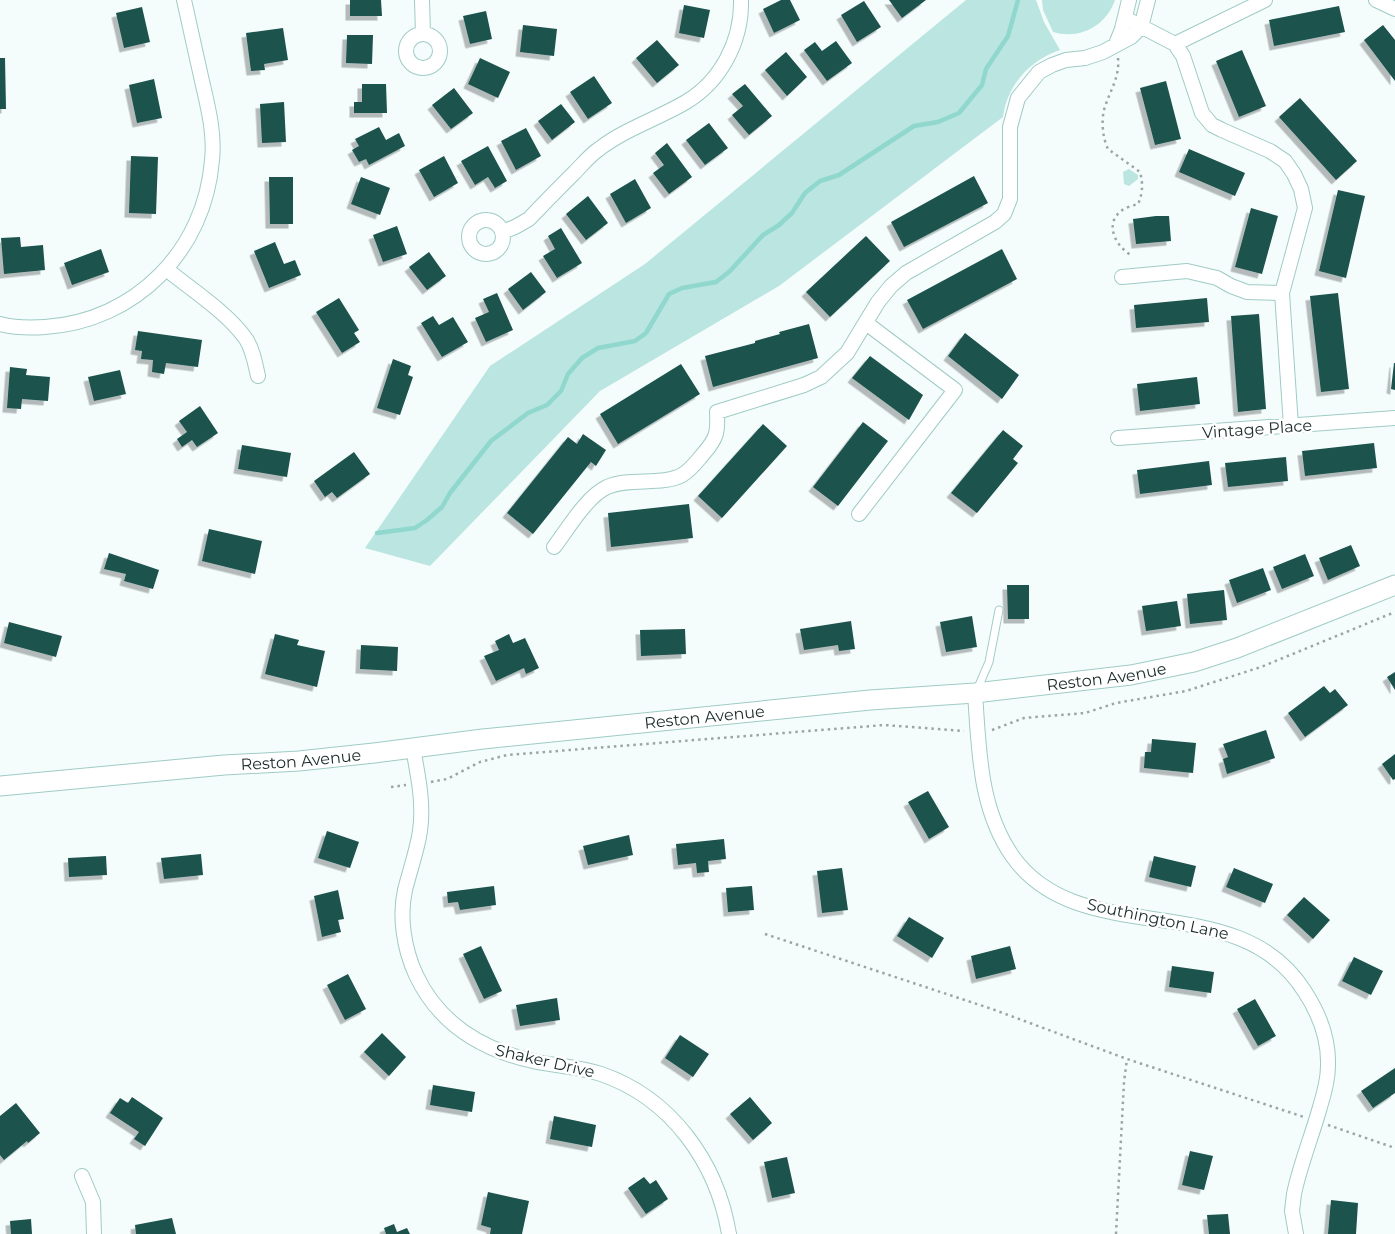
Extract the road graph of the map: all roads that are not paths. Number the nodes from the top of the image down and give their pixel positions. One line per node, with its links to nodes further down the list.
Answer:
1 (184, 0): 15 (street)
2 (422, 0): 11 (street)
3 (741, 0): 14 (street)
4 (1129, 0): 9 (street)
5 (1148, 0): 10 (street)
6 (1264, 0): 13 (street)
7 (1376, 0): 8 (street)
8 (1395, 9)
9 (1125, 18): 10 (street); 12 (street)
10 (1141, 27): 12 (street); 13 (street)
11 (423, 34)
12 (1116, 44): 18 (street)
13 (1175, 44): 17 (street)
14 (502, 232)
15 (166, 269): 19 (street); 20 (street)
16 (1122, 277): 17 (street)
17 (1282, 293): 22 (street)
18 (866, 323): 24 (street); 25 (street)
19 (0, 324)
20 (258, 376)
21 (1395, 418): 22 (street, Vintage Place)
22 (1291, 426): 23 (street, Vintage Place)
23 (1118, 438)
24 (859, 514)
25 (554, 547)
26 (1395, 586): 28 (street, Reston Avenue)
27 (999, 610): 28 (lane)
28 (976, 693): 29 (street, Reston Avenue); 34 (street, Southington Lane)
29 (413, 748): 30 (street, Reston Avenue); 33 (street, Shaker Drive)
30 (0, 786)
31 (82, 1176): 32 (street)
32 (94, 1234)
33 (729, 1234)
34 (1296, 1234)

